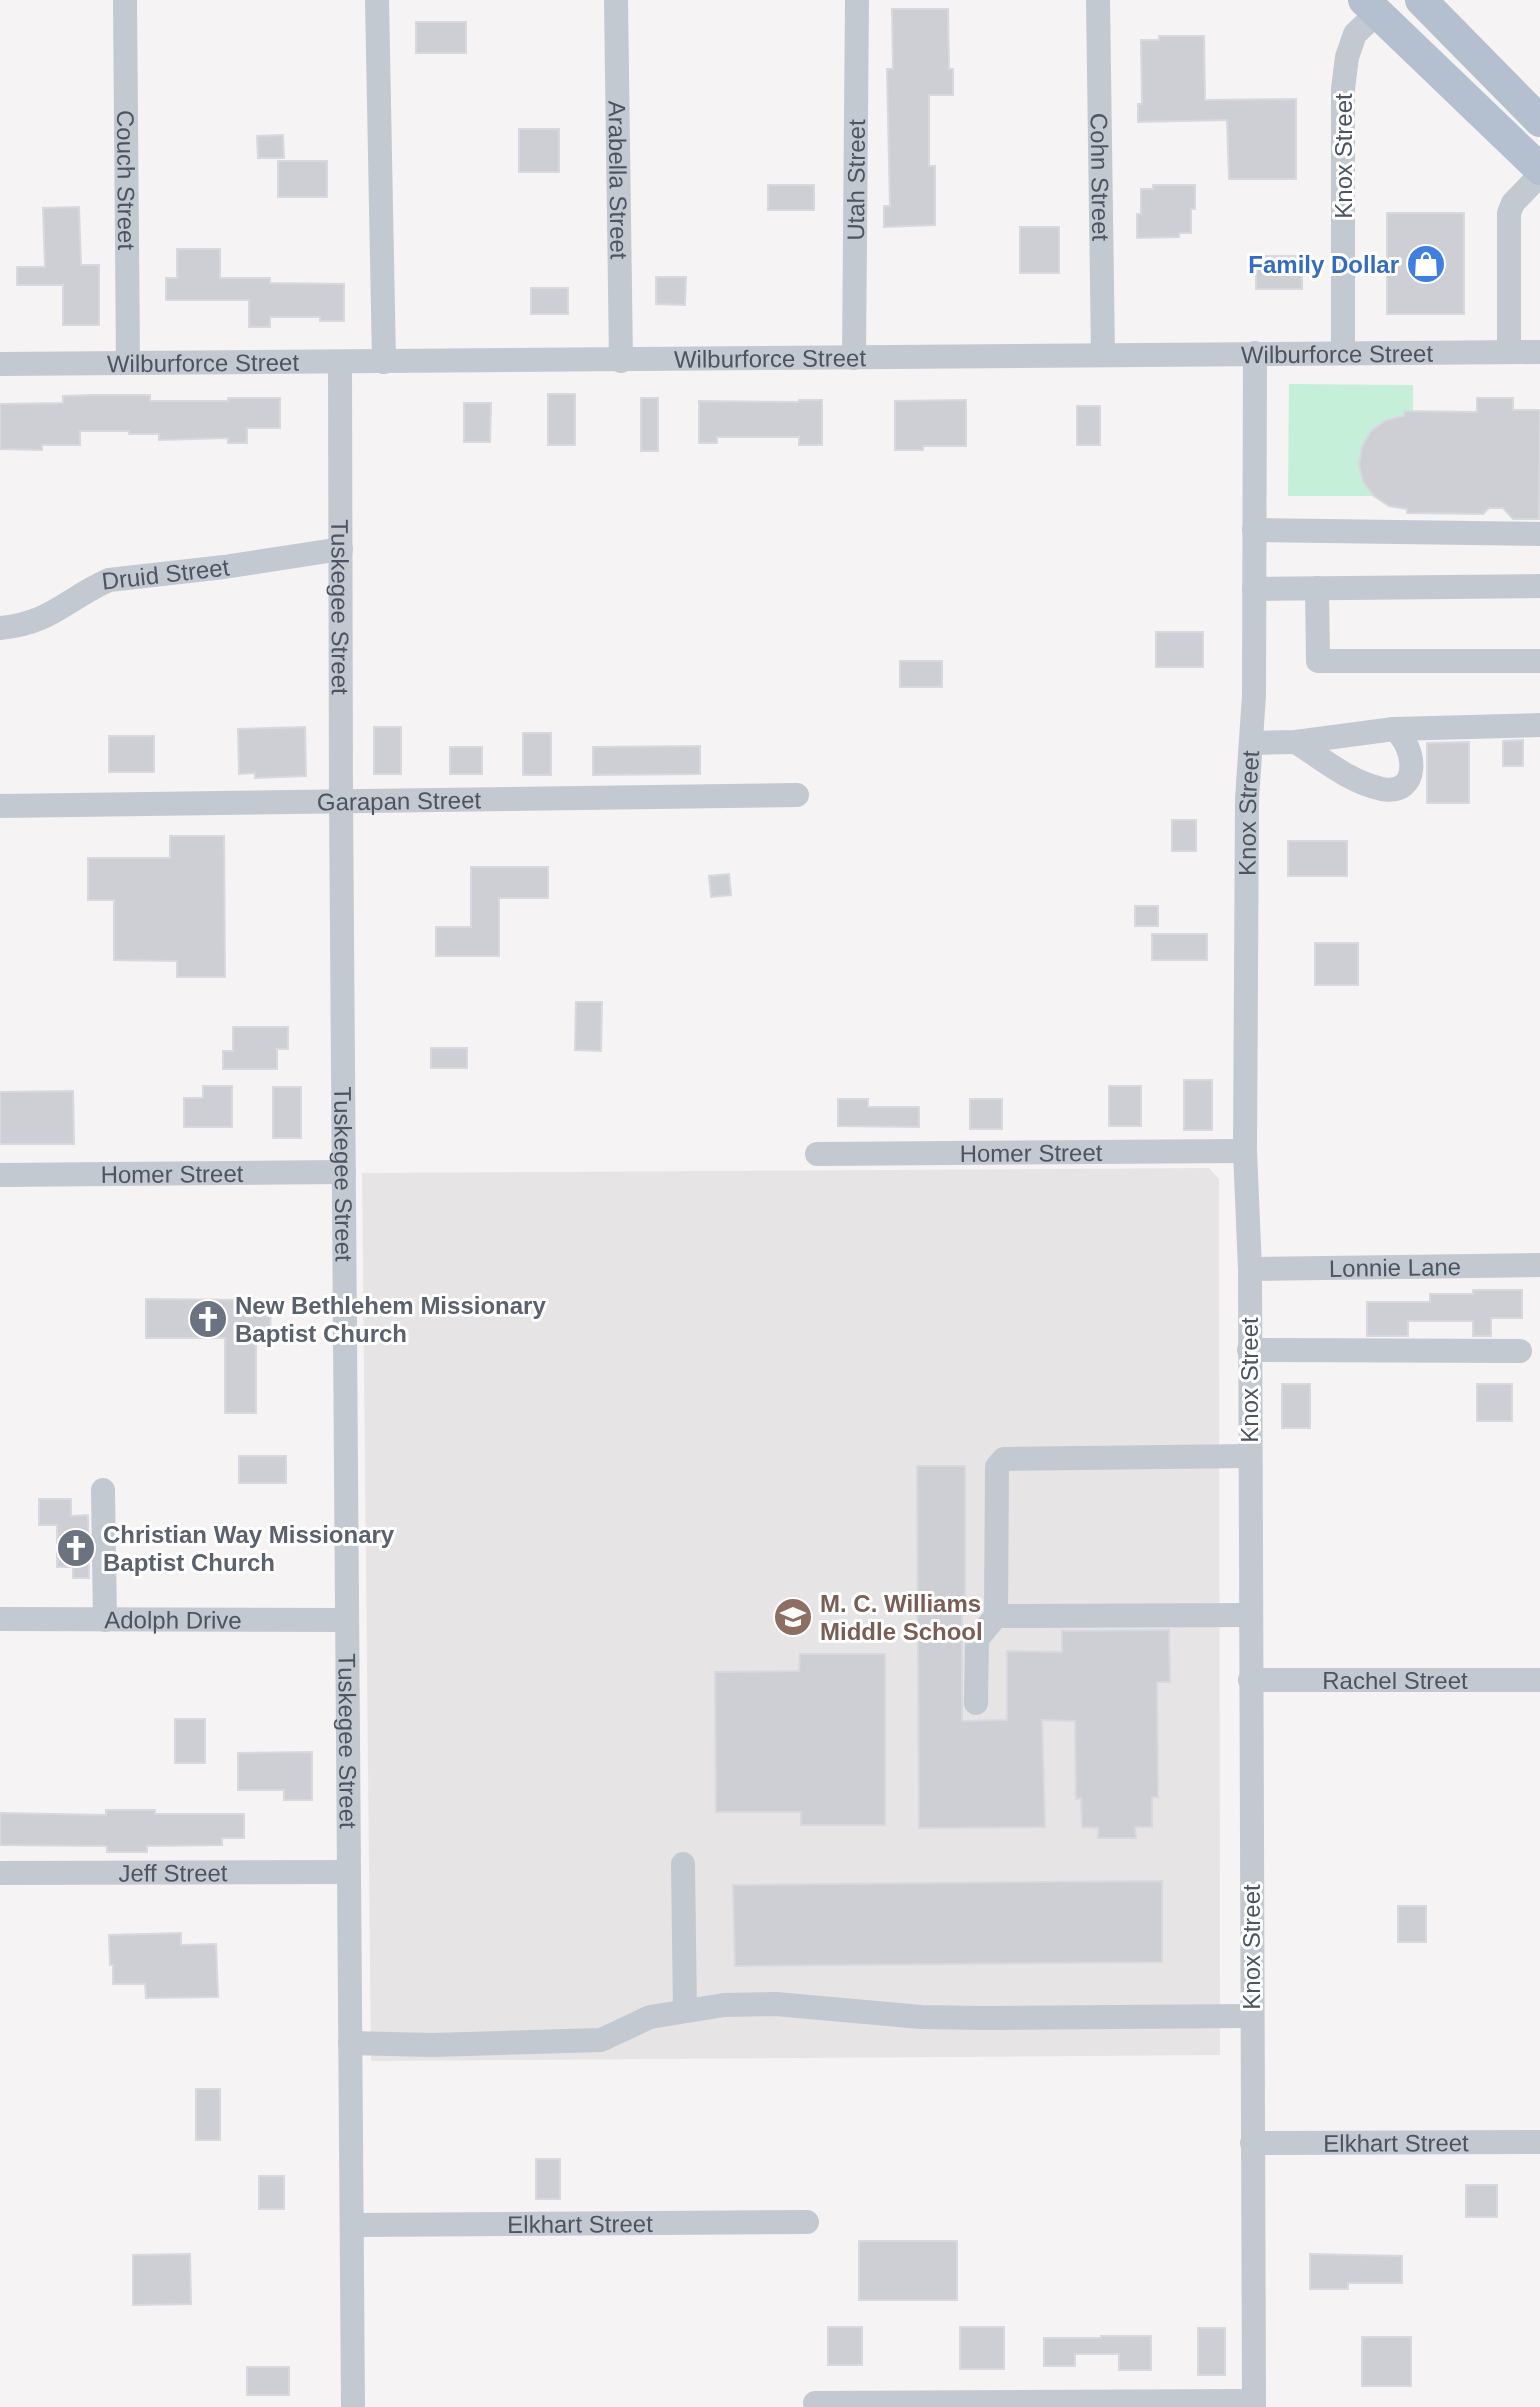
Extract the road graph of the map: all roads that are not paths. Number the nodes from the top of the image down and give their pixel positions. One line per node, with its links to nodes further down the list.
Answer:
1 (125, 0): 18 (street, Couch Street)
2 (377, 0): 20 (street)
3 (616, 0): 17 (street, Arabella Street)
4 (857, 0): 16 (street, Utah Street)
5 (1098, 0): 15 (street, Cohn Street)
6 (1422, 0): 8 (main road)
7 (1371, 6): 9 (main road); 11 (street, Knox Street)
8 (1540, 121)
9 (1540, 169)
10 (1540, 175): 12 (street)
11 (1343, 352): 12 (street, Wilburforce Street); 14 (street, Wilburforce Street)
12 (1509, 352): 13 (street, Wilburforce Street)
13 (1540, 352)
14 (1255, 353): 15 (street, Wilburforce Street); 22 (street, Knox Street)
15 (1103, 355): 16 (street, Wilburforce Street)
16 (854, 358): 17 (street, Wilburforce Street)
17 (621, 361): 20 (street, Wilburforce Street)
18 (128, 362): 19 (street, Wilburforce Street); 21 (street, Wilburforce Street)
19 (341, 362): 20 (street, Wilburforce Street); 24 (street, Tuskegee Street)
20 (384, 362)
21 (0, 364)
22 (1254, 530): 23 (street); 26 (street, Knox Street)
23 (1540, 534)
24 (341, 549): 28 (street, Druid Street); 35 (street, Tuskegee Street)
25 (1540, 586): 27 (street)
26 (1254, 589): 27 (street); 33 (street, Knox Street)
27 (1317, 589): 29 (street)
28 (0, 628)
29 (1540, 661)
30 (1538, 728): 31 (street)
31 (1394, 729): 32 (street); 32 (street)
32 (1296, 742): 33 (street)
33 (1251, 743): 37 (street, Knox Street)
34 (797, 795): 35 (street, Garapan Street)
35 (341, 801): 36 (street, Garapan Street); 39 (street, Tuskegee Street)
36 (0, 806)
37 (1245, 1151): 38 (street, Homer Street); 42 (street, Knox Street)
38 (817, 1154)
39 (344, 1172): 40 (street, Homer Street); 51 (street, Tuskegee Street)
40 (0, 1175)
41 (1540, 1265): 42 (street, Lonnie Lane)
42 (1250, 1269): 43 (street, Knox Street)
43 (1249, 1350): 44 (street); 45 (street, Knox Street)
44 (1520, 1351)
45 (1249, 1456): 47 (street, Knox Street); 48 (street)
46 (103, 1490): 50 (street)
47 (1250, 1615): 48 (street); 52 (street, Knox Street)
48 (996, 1616): 54 (street)
49 (0, 1619): 50 (street, Adolph Drive)
50 (105, 1620): 51 (street, Adolph Drive)
51 (347, 1620): 56 (street, Tuskegee Street)
52 (1250, 1680): 53 (street, Rachel Street); 59 (street, Knox Street)
53 (1540, 1680)
54 (976, 1703)
55 (683, 1864): 58 (street)
56 (348, 1871): 57 (street, Jeff Street); 60 (street, Tuskegee Street)
57 (0, 1873)
58 (685, 2011): 59 (street); 60 (street)
59 (1251, 2016): 62 (street, Knox Street)
60 (350, 2043): 64 (street, Tuskegee Street)
61 (1540, 2142): 62 (street, Elkhart Street)
62 (1252, 2143): 66 (street, Knox Street)
63 (807, 2222): 64 (street, Elkhart Street)
64 (352, 2225): 67 (street, Tuskegee Street)
65 (815, 2403): 66 (street)
66 (1254, 2404)
67 (353, 2407)

